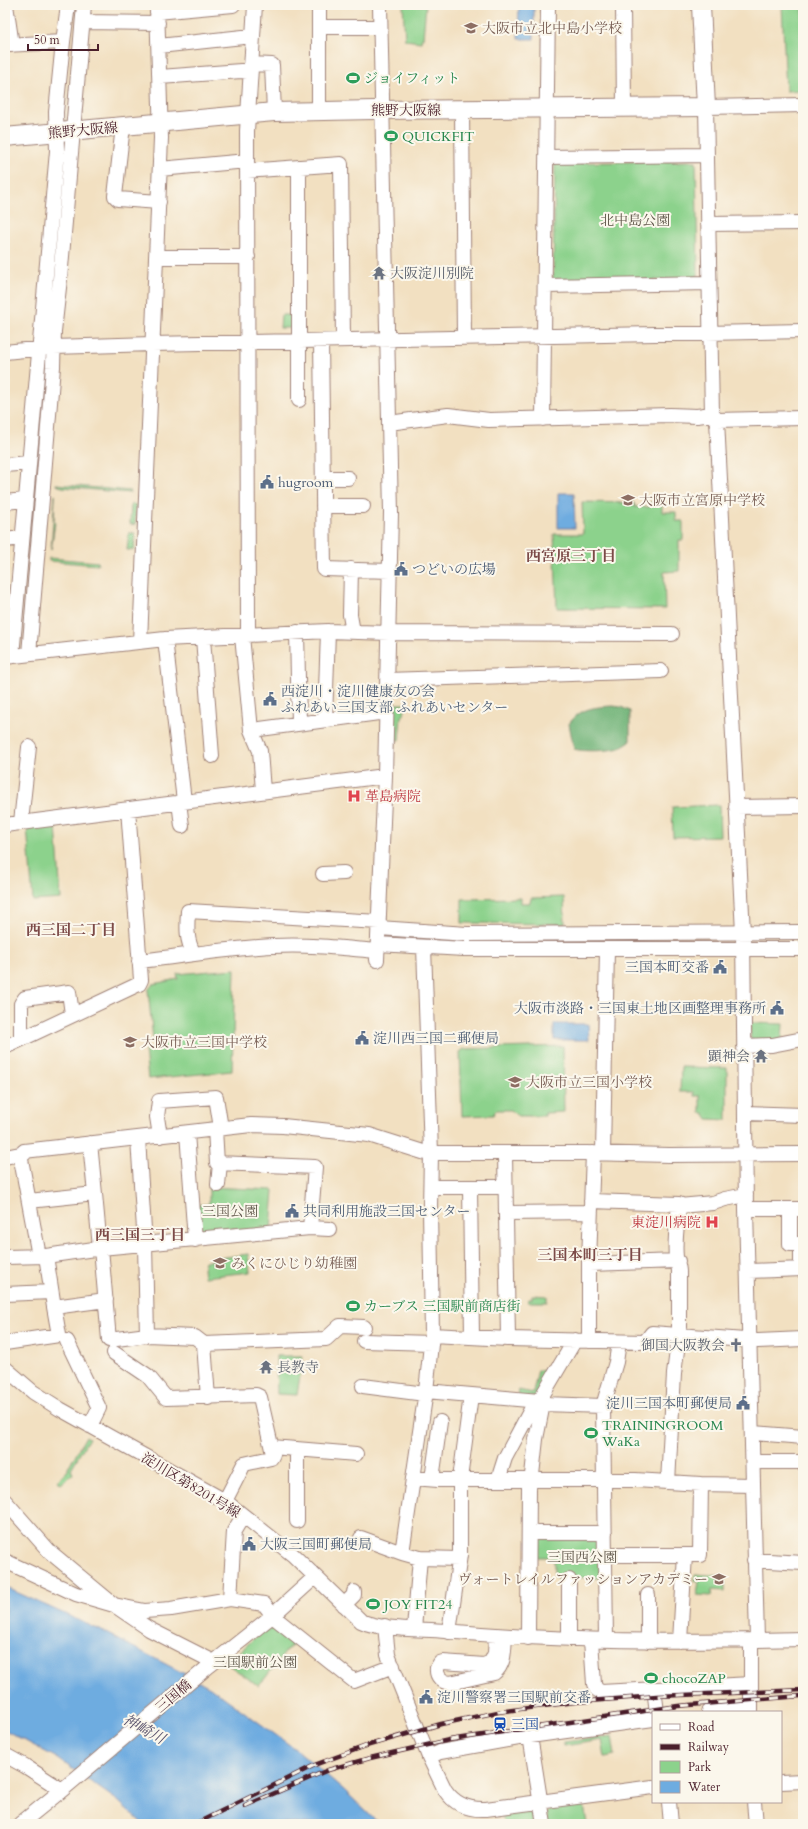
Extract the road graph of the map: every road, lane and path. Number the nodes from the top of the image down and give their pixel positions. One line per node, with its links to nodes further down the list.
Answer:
1 (6, 5): 17 (street)
2 (68, 5): 16 (street)
3 (84, 5): 12 (street)
4 (233, 5): 11 (street)
5 (255, 5): 15 (street)
6 (319, 5): 13 (street)
7 (380, 5): 14 (street)
8 (548, 5): 25 (street)
9 (623, 5): 23 (street)
10 (701, 5): 22 (main road)
11 (157, 14): 12 (street); 18 (street)
12 (83, 22): 32 (street)
13 (319, 27): 14 (street); 27 (street)
14 (380, 27): 26 (street)
15 (252, 37): 18 (street); 19 (street)
16 (63, 42): 17 (street); 32 (street)
17 (8, 45)
18 (159, 46): 20 (street)
19 (250, 68): 20 (street); 28 (street); 29 (street)
20 (160, 77): 30 (street)
21 (803, 106): 22 (street)
22 (706, 107): 23 (main road, 熊野大阪線); 34 (street)
23 (624, 108): 25 (main road, 熊野大阪線)
24 (462, 109): 25 (main road, 熊野大阪線); 26 (main road, 熊野大阪線); 49 (street)
25 (547, 109): 35 (street)
26 (382, 110): 27 (main road, 熊野大阪線); 50 (street)
27 (319, 111): 28 (main road, 熊野大阪線)
28 (274, 112): 29 (main road, 熊野大阪線)
29 (248, 115): 30 (main road, 熊野大阪線); 36 (street)
30 (161, 123): 31 (main road, 熊野大阪線); 38 (street)
31 (123, 126): 32 (main road, 熊野大阪線); 39 (street)
32 (65, 131): 33 (main road, 熊野大阪線); 56 (street); 57 (street)
33 (5, 137)
34 (707, 155): 35 (street); 41 (street)
35 (547, 157): 45 (street)
36 (247, 166): 37 (street); 38 (street); 43 (street)
37 (299, 167): 51 (street); 52 (street)
38 (160, 169): 39 (street)
39 (159, 202): 42 (street)
40 (803, 223): 41 (street)
41 (708, 224): 44 (street)
42 (156, 257): 43 (street); 55 (street)
43 (248, 257): 54 (street)
44 (709, 283): 45 (street); 47 (street)
45 (545, 286): 48 (street)
46 (803, 331): 47 (street)
47 (710, 333): 48 (street); 60 (street)
48 (545, 336): 49 (street); 62 (street)
49 (464, 338): 50 (street)
50 (387, 339): 51 (street); 63 (street)
51 (343, 340): 53 (street)
52 (298, 341): 53 (street); 54 (street); 59 (street)
53 (321, 341): 66 (street)
54 (248, 342): 55 (street); 81 (street)
55 (152, 344): 56 (street); 84 (street)
56 (54, 347): 57 (street); 85 (street)
57 (39, 348): 58 (street); 64 (street)
58 (5, 352)
59 (299, 400)
60 (715, 417): 61 (street); 62 (street); 99 (street)
61 (803, 418)
62 (544, 419): 63 (street)
63 (389, 423): 75 (street)
64 (29, 463): 65 (street); 68 (street)
65 (5, 465)
66 (323, 478): 67 (street); 70 (street)
67 (348, 478)
68 (25, 500): 69 (street); 72 (street)
69 (5, 502)
70 (323, 506): 71 (street); 74 (street)
71 (363, 506)
72 (22, 538): 73 (street); 86 (street)
73 (5, 540)
74 (351, 569): 75 (street); 78 (street)
75 (391, 571): 79 (street)
76 (328, 631): 77 (street); 78 (street); 90 (street)
77 (297, 632): 81 (street); 91 (street)
78 (353, 632): 79 (street)
79 (389, 633): 80 (street); 88 (street)
80 (672, 634)
81 (247, 635): 82 (street); 92 (street); 96 (street)
82 (203, 638): 83 (street); 94 (street)
83 (165, 639): 84 (street); 97 (street)
84 (140, 642): 85 (street)
85 (29, 654): 86 (street)
86 (9, 657)
87 (660, 671): 88 (street)
88 (387, 680): 89 (street)
89 (386, 712): 90 (street); 95 (street)
90 (325, 720): 91 (street)
91 (299, 724): 92 (street)
92 (260, 729): 96 (street)
93 (29, 747): 101 (street)
94 (212, 756)
95 (384, 776): 96 (street); 106 (street)
96 (265, 791): 97 (street)
97 (181, 802): 100 (street); 103 (street)
98 (803, 806): 99 (street)
99 (736, 807): 110 (street)
100 (128, 809): 101 (street); 119 (street)
101 (21, 822): 102 (street)
102 (5, 825)
103 (182, 826)
104 (344, 873): 105 (street)
105 (323, 874)
106 (379, 925): 107 (street); 117 (street); 118 (street)
107 (427, 932): 109 (street); 112 (street)
108 (803, 932): 110 (street)
109 (504, 933): 111 (street); 113 (street)
110 (743, 933): 111 (street); 115 (street)
111 (609, 934): 114 (street)
112 (425, 947): 113 (street); 117 (street); 132 (street)
113 (504, 949): 114 (street)
114 (608, 949): 115 (street); 134 (street)
115 (743, 949): 116 (street); 123 (street)
116 (803, 949)
117 (378, 952): 118 (street)
118 (194, 954): 119 (street)
119 (139, 961): 120 (street)
120 (72, 1014): 121 (street); 121 (street)
121 (21, 1039): 124 (street)
122 (803, 1039): 123 (street)
123 (744, 1046): 125 (street)
124 (5, 1047)
125 (745, 1113): 126 (street); 137 (street)
126 (803, 1115)
127 (218, 1129): 128 (street); 129 (street); 132 (street); 139 (street)
128 (187, 1133): 129 (street); 153 (street)
129 (160, 1136): 130 (street)
130 (138, 1139): 131 (street); 154 (street)
131 (90, 1143): 135 (street); 144 (street)
132 (432, 1153): 133 (street); 142 (street)
133 (505, 1153): 134 (street); 141 (street)
134 (598, 1153): 137 (street); 148 (street)
135 (20, 1154): 138 (street); 145 (street)
136 (803, 1154): 137 (street)
137 (746, 1155): 146 (street)
138 (5, 1157)
139 (220, 1163): 140 (street); 151 (street)
140 (218, 1185)
141 (505, 1186): 143 (street); 150 (street)
142 (431, 1187): 143 (street); 169 (street)
143 (470, 1187): 168 (street)
144 (95, 1194): 145 (street); 155 (street)
145 (29, 1201): 156 (street)
146 (746, 1202): 147 (street); 149 (street); 161 (street)
147 (679, 1206): 148 (street); 158 (street)
148 (591, 1207): 150 (street); 159 (street)
149 (796, 1209): 160 (street)
150 (506, 1213): 170 (street)
151 (310, 1228): 152 (street); 153 (street)
152 (329, 1229)
153 (195, 1240): 154 (street)
154 (145, 1244): 155 (street); 166 (street)
155 (100, 1248): 156 (street); 164 (street)
156 (42, 1256): 157 (street); 162 (street)
157 (5, 1257)
158 (678, 1261): 159 (street); 167 (street)
159 (589, 1264): 174 (street)
160 (802, 1269): 161 (street)
161 (749, 1271): 172 (street)
162 (51, 1292): 163 (street); 165 (street)
163 (5, 1294)
164 (106, 1300): 165 (street); 166 (street)
165 (54, 1307): 176 (street)
166 (147, 1335): 177 (street)
167 (679, 1335): 172 (street); 175 (street); 201 (street)
168 (472, 1337): 169 (street); 170 (street)
169 (431, 1339): 177 (street); 181 (street)
170 (508, 1339): 174 (street)
171 (803, 1339): 172 (street)
172 (749, 1340): 188 (street)
173 (67, 1341): 187 (street)
174 (582, 1341): 175 (street); 184 (street)
175 (619, 1342): 185 (street)
176 (5, 1343)
177 (204, 1344): 183 (street)
178 (114, 1353): 183 (street)
179 (5, 1368): 187 (street, 淀川区第8201号線)
180 (363, 1386): 181 (street)
181 (426, 1393): 182 (street); 195 (street)
182 (471, 1395): 184 (street); 197 (street)
183 (208, 1398): 190 (street)
184 (539, 1402): 185 (street); 198 (street); 199 (street)
185 (603, 1406): 200 (street)
186 (440, 1422): 196 (street)
187 (90, 1426): 205 (street, 淀川区第8201号線)
188 (753, 1433): 189 (street); 193 (street)
189 (803, 1437)
190 (272, 1447): 191 (street); 205 (street)
191 (297, 1449): 192 (street); 207 (street)
192 (356, 1454)
193 (753, 1462): 194 (street); 203 (street)
194 (803, 1462)
195 (413, 1478): 196 (street); 211 (street)
196 (432, 1479): 197 (street)
197 (460, 1479): 198 (street); 215 (street)
198 (498, 1480): 199 (street)
199 (531, 1481): 200 (street); 208 (street)
200 (603, 1481): 201 (street); 209 (street)
201 (668, 1482): 202 (street)
202 (701, 1484): 203 (street); 213 (street)
203 (753, 1485): 216 (street)
204 (5, 1501): 224 (street)
205 (225, 1501): 206 (street, 淀川区第8201号線)
206 (243, 1516): 219 (street, 淀川区第8201号線); 223 (street)
207 (298, 1521)
208 (530, 1533): 209 (street); 231 (street)
209 (605, 1534): 212 (street)
210 (361, 1538): 211 (street)
211 (402, 1553): 214 (street)
212 (605, 1555): 213 (street); 235 (street)
213 (685, 1555): 238 (street)
214 (420, 1558): 215 (street); 228 (street)
215 (459, 1559): 229 (street)
216 (754, 1560): 218 (street); 236 (street)
217 (5, 1561): 224 (street)
218 (803, 1563)
219 (315, 1577): 225 (street, 淀川区第8201号線); 226 (street, 三国橋)
220 (569, 1580): 232 (street)
221 (354, 1592): 225 (street)
222 (648, 1595): 237 (street)
223 (230, 1599): 224 (street); 226 (street)
224 (114, 1605): 239 (street)
225 (344, 1605): 227 (street, 淀川区第8201号線)
226 (272, 1616): 239 (street, 三国橋); 240 (street)
227 (385, 1626): 228 (street, 淀川区第8201号線); 240 (street)
228 (414, 1629): 229 (street, 淀川区第8201号線)
229 (449, 1632): 230 (street, 淀川区第8201号線)
230 (500, 1636): 230 (street); 231 (street, 淀川区第8201号線)
231 (528, 1638): 232 (street, 淀川区第8201号線)
232 (569, 1639): 234 (street, 淀川区第8201号線)
233 (803, 1639): 236 (street, 淀川区第8201号線)
234 (591, 1640): 235 (street, 淀川区第8201号線); 242 (street)
235 (606, 1640): 237 (street, 淀川区第8201号線)
236 (754, 1640): 238 (street, 淀川区第8201号線); 241 (street)
237 (648, 1641): 238 (street, 淀川区第8201号線)
238 (680, 1641)
239 (212, 1664): 253 (street, 三国橋)
240 (393, 1666): 249 (street)
241 (751, 1684): 242 (street); 243 (street)
242 (654, 1688): 244 (street)
243 (751, 1710): 245 (street)
244 (657, 1711)
245 (730, 1711)
246 (652, 1719): 247 (street)
247 (530, 1736): 249 (street); 254 (street)
248 (5, 1755): 253 (street)
249 (429, 1757): 254 (street)
250 (803, 1780): 251 (street)
251 (782, 1782)
252 (652, 1788): 254 (street)
253 (63, 1789): 257 (street, 三国橋)
254 (541, 1802): 258 (street)
255 (669, 1803): 259 (street)
256 (754, 1803): 260 (street)
257 (20, 1824)
258 (544, 1824)
259 (672, 1824)
260 (756, 1824)

